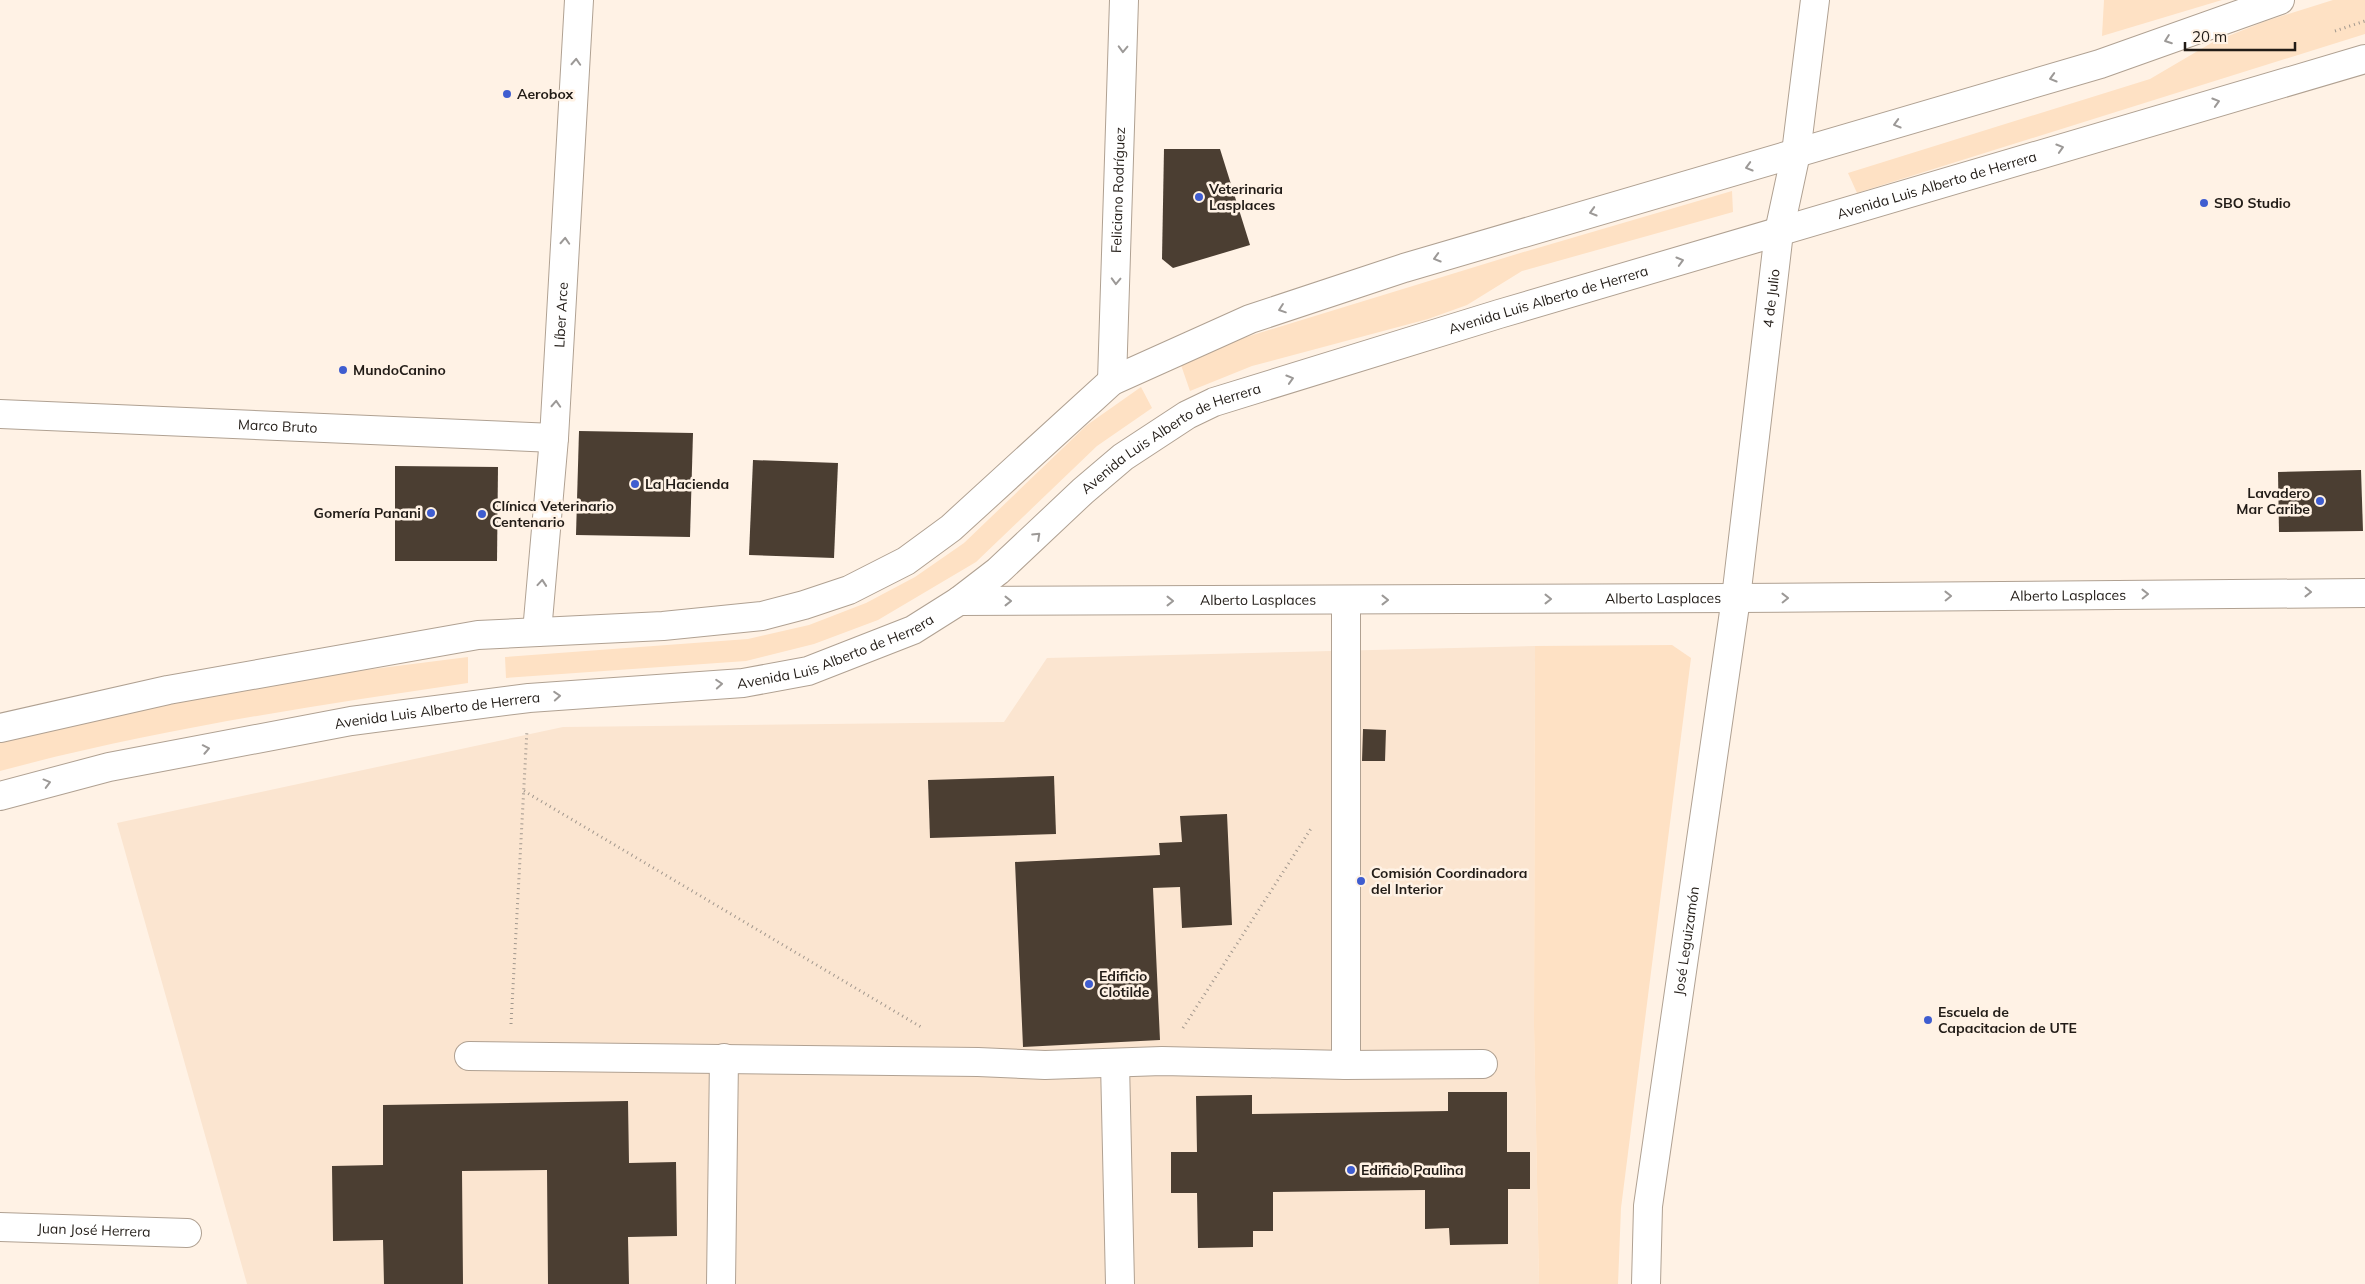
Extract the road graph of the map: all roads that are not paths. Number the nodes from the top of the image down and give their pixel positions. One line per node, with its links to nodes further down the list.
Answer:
1 (579, 0): 10 (main road, Líber Arce, one-way to 1)
2 (1124, 0): 8 (main road, Feliciano Rodríguez, one-way to 8)
3 (1815, 0): 6 (main road, 4 de Julio)
4 (2280, 0): 6 (main road, one-way to 6)
5 (2365, 59): 7 (main road, Avenida Luis Alberto de Herrera, one-way to 5)
6 (1796, 153): 7 (main road, 4 de Julio); 8 (main road, one-way to 8)
7 (1779, 232): 12 (main road, 4 de Julio); 13 (main road, Avenida Luis Alberto de Herrera, one-way to 7)
8 (1112, 381): 15 (main road)
9 (0, 414): 10 (main road, Marco Bruto)
10 (554, 438): 15 (main road, Líber Arce, one-way to 10)
11 (2365, 593): 12 (main road, Alberto Lasplaces, one-way to 11)
12 (1736, 598): 14 (main road, Alberto Lasplaces, one-way to 12); 27 (main road, José Leguizamón)
13 (959, 600): 14 (main road, Alberto Lasplaces, one-way to 14); 17 (main road, Avenida Luis Alberto de Herrera, one-way to 13)
14 (1346, 600): 22 (main road)
15 (538, 632): 16 (main road)
16 (0, 728)
17 (0, 796)
18 (469, 1056): 19 (main road)
19 (724, 1058): 20 (main road); 25 (main road)
20 (1115, 1062): 22 (main road); 26 (main road)
21 (1483, 1064): 22 (main road)
22 (1346, 1065)
23 (0, 1227): 24 (main road, Juan José Herrera)
24 (188, 1232)
25 (721, 1284)
26 (1120, 1284)
27 (1646, 1284)

